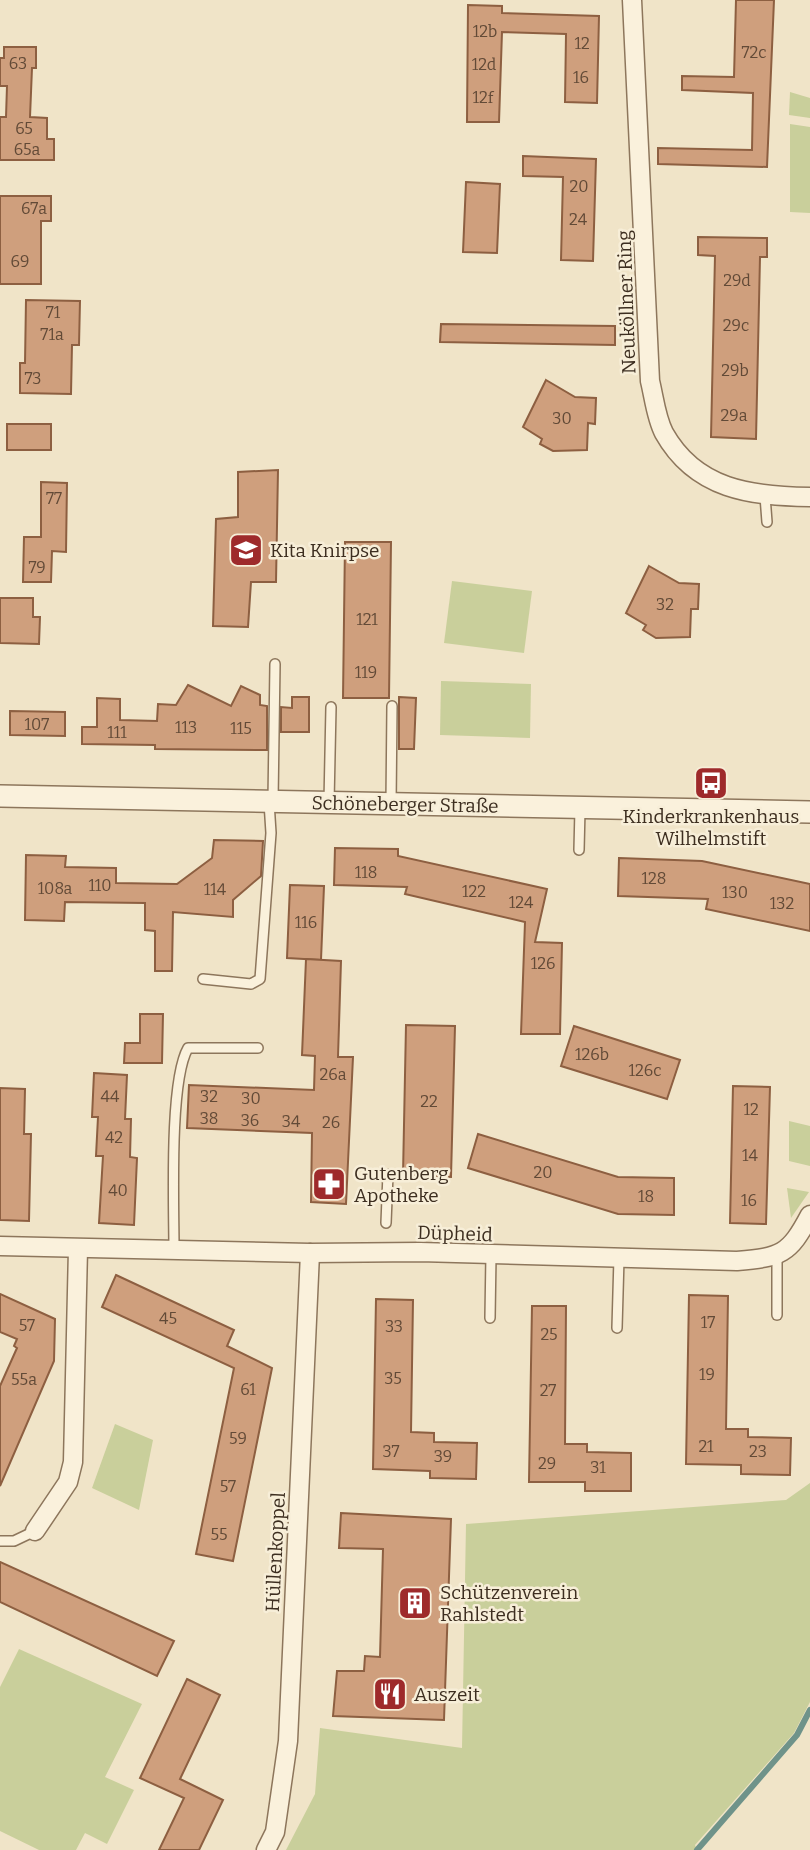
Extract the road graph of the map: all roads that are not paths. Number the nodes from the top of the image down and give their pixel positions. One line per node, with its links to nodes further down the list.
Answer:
1 (632, 0): 2 (street, Neuköllner Ring)
2 (765, 496): 3 (street, Neuköllner Ring); 4 (lane)
3 (810, 497)
4 (767, 522)
5 (275, 664): 9 (lane)
6 (331, 706): 10 (lane)
7 (392, 706): 11 (lane)
8 (0, 796): 9 (street, Schöneberger Straße)
9 (271, 801): 10 (street, Schöneberger Straße); 15 (lane)
10 (329, 803): 11 (street, Schöneberger Straße)
11 (391, 804): 12 (street, Schöneberger Straße)
12 (580, 807): 13 (street, Schöneberger Straße); 14 (lane)
13 (810, 812)
14 (579, 850)
15 (202, 979)
16 (258, 1048): 22 (lane)
17 (388, 1174): 19 (lane)
18 (810, 1215): 24 (street)
19 (386, 1223)
20 (0, 1246): 21 (street, Düpheid)
21 (78, 1249): 22 (street, Düpheid); 30 (street)
22 (174, 1250): 23 (street, Düpheid)
23 (310, 1253): 25 (street, Düpheid); 32 (street, Hüllenkoppel)
24 (777, 1254): 26 (street, Düpheid); 27 (lane)
25 (491, 1255): 26 (street, Düpheid); 28 (lane)
26 (619, 1258): 29 (lane)
27 (777, 1315)
28 (490, 1318)
29 (617, 1328)
30 (35, 1531): 31 (lane)
31 (0, 1541)
32 (266, 1850)

